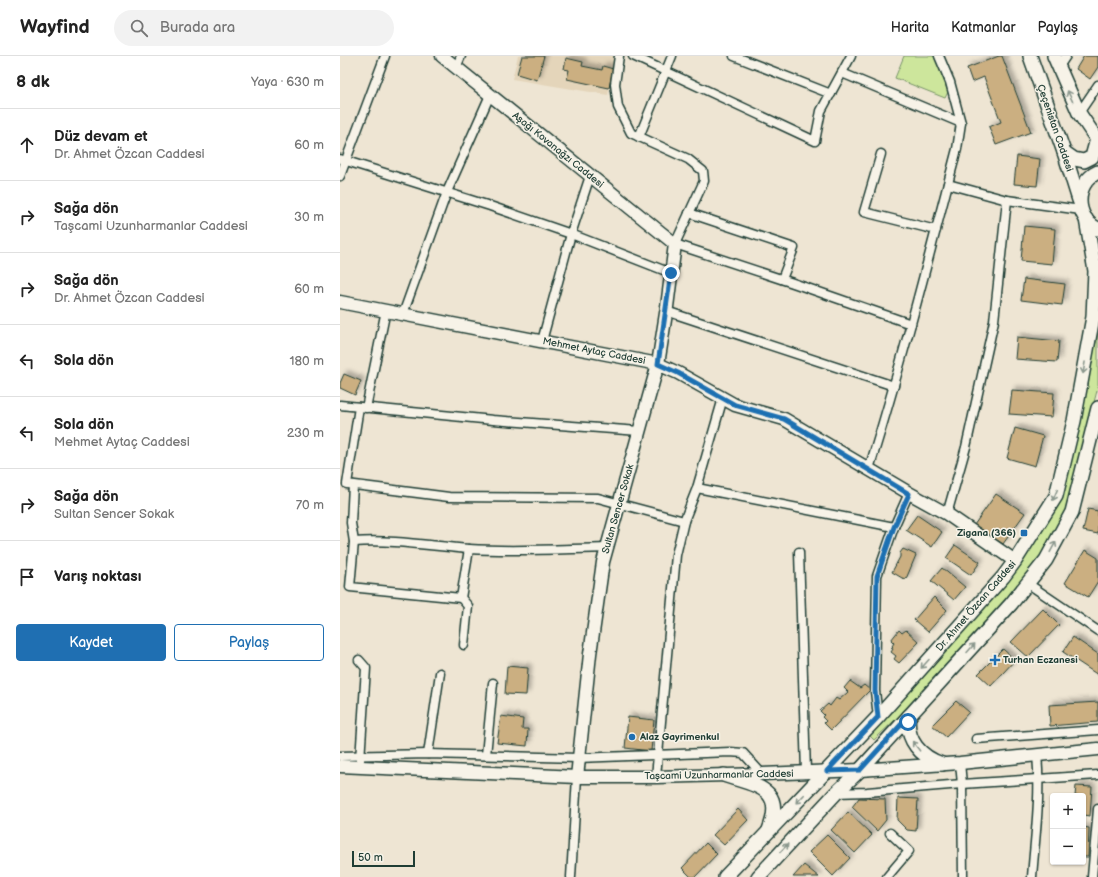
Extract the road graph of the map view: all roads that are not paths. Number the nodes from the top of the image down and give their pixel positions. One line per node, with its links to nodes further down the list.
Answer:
1 (384, 56): 25 (street)
2 (442, 56): 13 (street, Aşağı Kovanağzı Caddesi)
3 (461, 56): 13 (street)
4 (619, 56): 21 (street)
5 (633, 56): 14 (street)
6 (672, 56): 14 (street)
7 (734, 56): 17 (street)
8 (851, 56): 15 (street)
9 (940, 56): 20 (street)
10 (1030, 56): 23 (main road, Çeçenistan Caddesi)
11 (1066, 56): 12 (street)
12 (1056, 62): 19 (main road, one-way to 12)
13 (456, 68): 18 (street, Aşağı Kovanağzı Caddesi)
14 (666, 72): 17 (street); 21 (street)
15 (842, 73): 17 (street); 20 (street)
16 (1098, 85): 19 (street)
17 (831, 94)
18 (490, 95): 28 (street, Aşağı Kovanağzı Caddesi); 30 (street)
19 (1079, 114): 22 (main road)
20 (961, 123): 29 (street)
21 (639, 137): 33 (street)
22 (1097, 140): 23 (main road)
23 (1064, 152): 32 (main road, Çeçenistan Caddesi)
24 (881, 154): 35 (street)
25 (343, 160): 27 (street); 30 (street)
26 (1098, 172): 32 (main road)
27 (340, 176)
28 (590, 176): 36 (street); 37 (street, Aşağı Kovanağzı Caddesi)
29 (948, 184): 31 (street); 35 (street)
30 (447, 192): 36 (street); 44 (street)
31 (1007, 200): 32 (street); 59 (street)
32 (1082, 210): 34 (main road); 38 (main road, Dr. Ahmet Özcan Caddesi)
33 (689, 213): 37 (street); 40 (street)
34 (1098, 229)
35 (936, 230): 45 (street)
36 (571, 234): 39 (street); 46 (street)
37 (674, 244): 39 (street, Sultan Sencer Sokak); 40 (street)
38 (1096, 265): 66 (main road, Dr. Ahmet Özcan Caddesi, one-way to 66)
39 (671, 273): 43 (street, Sultan Sencer Sokak)
40 (782, 279): 45 (street)
41 (340, 302): 42 (street, Mehmet Aytaç Caddesi)
42 (386, 310): 44 (street, Mehmet Aytaç Caddesi); 51 (street)
43 (666, 312): 47 (street, Sultan Sencer Sokak); 48 (street)
44 (403, 314): 46 (street, Mehmet Aytaç Caddesi)
45 (911, 324): 48 (street)
46 (542, 341): 47 (street, Mehmet Aytaç Caddesi)
47 (658, 364): 49 (street, Mehmet Aytaç Caddesi); 53 (street, Sultan Sencer Sokak)
48 (894, 386): 54 (street)
49 (723, 398): 54 (street, Mehmet Aytaç Caddesi); 56 (street)
50 (340, 405): 51 (street)
51 (363, 407): 53 (street); 55 (street)
52 (1098, 408): 67 (main road, one-way to 52)
53 (640, 431): 58 (street, Sultan Sencer Sokak)
54 (869, 469): 57 (street, Mehmet Aytaç Caddesi)
55 (353, 485): 58 (street); 62 (street)
56 (697, 488): 60 (street); 61 (street)
57 (909, 494): 59 (street, Mehmet Aytaç Caddesi); 61 (street)
58 (619, 504): 60 (street); 63 (street, Sultan Sencer Sokak)
59 (947, 514): 66 (street, Mehmet Aytaç Caddesi)
60 (684, 521): 83 (street)
61 (894, 527): 75 (street)
62 (354, 542): 64 (street); 68 (street)
63 (607, 548): 64 (street); 84 (street, Sultan Sencer Sokak)
64 (469, 549): 68 (street)
65 (800, 552): 91 (street)
66 (1015, 561): 75 (main road, Dr. Ahmet Özcan Caddesi, one-way to 75)
67 (1028, 583): 69 (street); 74 (main road, one-way to 67)
68 (462, 598): 70 (street)
69 (1098, 631)
70 (464, 645)
71 (359, 660): 85 (street)
72 (440, 673): 79 (street)
73 (493, 683): 80 (street)
74 (909, 716): 87 (main road, one-way to 74); 89 (main road)
75 (878, 717): 90 (main road, Dr. Ahmet Özcan Caddesi)
76 (1098, 730): 77 (street)
77 (976, 739)
78 (1098, 749): 81 (street, Taşcami Uzunharmanlar Caddesi)
79 (428, 754): 80 (street); 85 (street)
80 (486, 755): 84 (street)
81 (1037, 755): 86 (street, Taşcami Uzunharmanlar Caddesi); 97 (street)
82 (340, 756): 85 (street)
83 (657, 756): 84 (street); 92 (street); 96 (street)
84 (578, 758): 95 (street, Sultan Sencer Sokak)
85 (360, 761): 88 (street, Taşcami Uzunharmanlar Caddesi); 95 (street, Taşcami Uzunharmanlar Caddesi)
86 (960, 763): 87 (street, Taşcami Uzunharmanlar Caddesi); 98 (street)
87 (942, 764): 89 (street, Taşcami Uzunharmanlar Caddesi)
88 (340, 766)
89 (860, 770): 90 (street, Taşcami Uzunharmanlar Caddesi); 99 (main road)
90 (827, 771): 91 (street, Taşcami Uzunharmanlar Caddesi); 101 (main road, Dr. Ahmet Özcan Caddesi, one-way to 101)
91 (806, 772): 92 (street, Taşcami Uzunharmanlar Caddesi)
92 (762, 774): 93 (street, Taşcami Uzunharmanlar Caddesi)
93 (724, 775): 96 (street, Taşcami Uzunharmanlar Caddesi); 101 (main road)
94 (1098, 775): 97 (street)
95 (577, 777): 96 (street, Taşcami Uzunharmanlar Caddesi); 103 (street)
96 (656, 777)
97 (1039, 778): 98 (street); 108 (street)
98 (962, 784): 99 (street); 107 (street)
99 (836, 793): 105 (main road, one-way to 99)
100 (1098, 809): 109 (street)
101 (768, 833): 104 (main road, Dr. Ahmet Özcan Caddesi)
102 (890, 833): 106 (street)
103 (571, 877)
104 (725, 877)
105 (758, 877)
106 (887, 877)
107 (964, 877)
108 (1032, 877)
109 (1092, 877)

